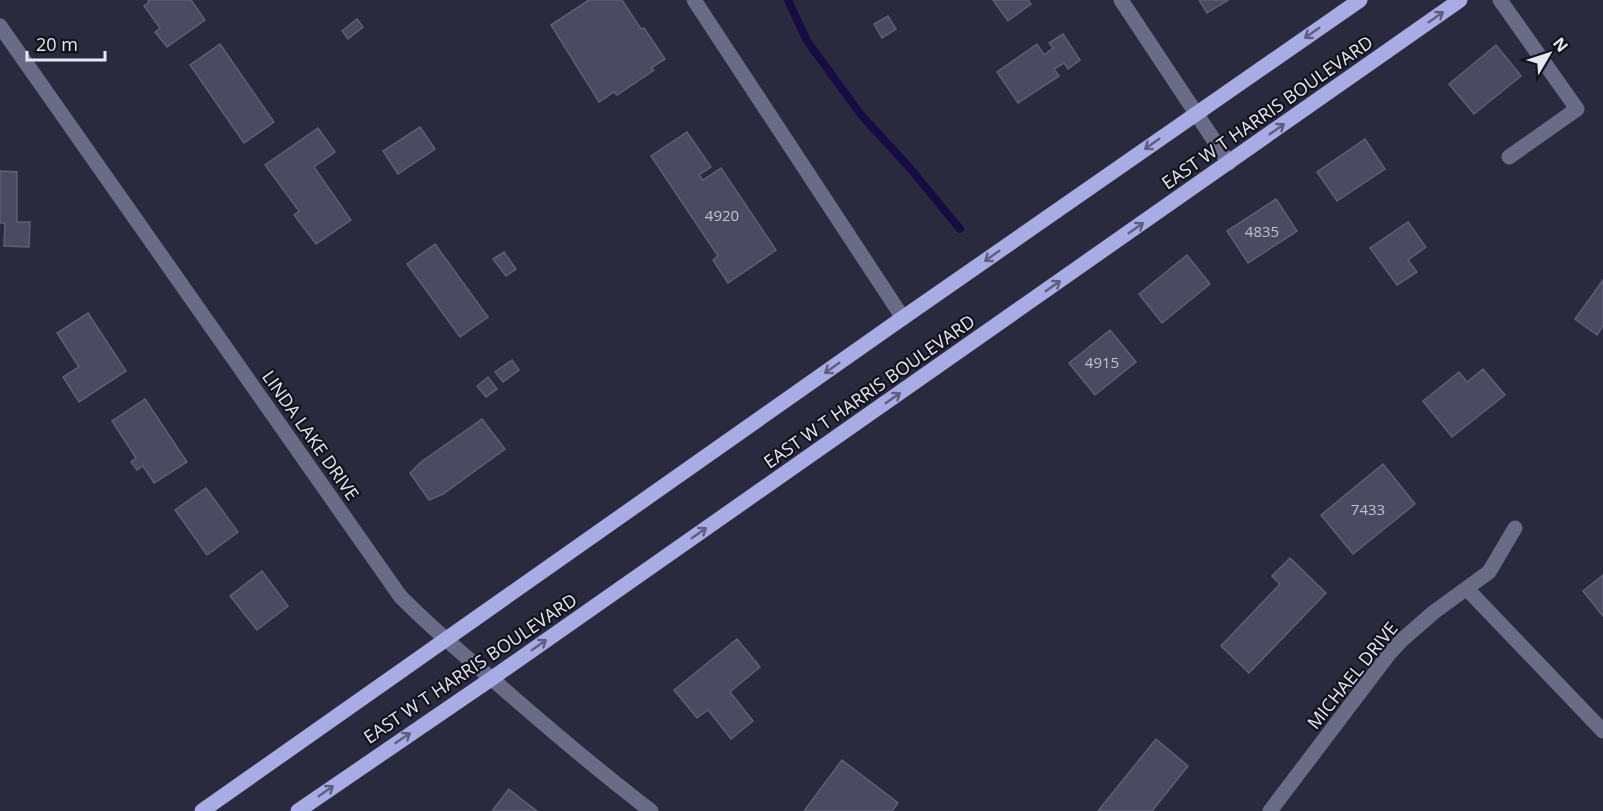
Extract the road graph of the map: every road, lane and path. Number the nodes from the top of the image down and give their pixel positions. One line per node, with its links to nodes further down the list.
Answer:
1 (694, 0): 10 (street)
2 (1120, 0): 7 (street)
3 (1360, 0): 7 (main road, EAST W T HARRIS BOULEVARD, one-way to 7)
4 (1460, 0): 9 (main road, EAST W T HARRIS BOULEVARD, one-way to 4)
5 (1500, 0): 8 (street)
6 (0, 26): 13 (street, LINDA LAKE DRIVE)
7 (1196, 113): 9 (street); 10 (main road, EAST W T HARRIS BOULEVARD, one-way to 10)
8 (1509, 158)
9 (1229, 163): 14 (main road, EAST W T HARRIS BOULEVARD, one-way to 9)
10 (903, 318): 13 (main road, EAST W T HARRIS BOULEVARD, one-way to 13)
11 (1515, 528): 12 (street, MICHAEL DRIVE)
12 (1467, 589): 15 (street); 19 (street, MICHAEL DRIVE)
13 (447, 640): 14 (street, LINDA LAKE DRIVE); 16 (main road, EAST W T HARRIS BOULEVARD)
14 (491, 679): 17 (main road, EAST W T HARRIS BOULEVARD, one-way to 14); 18 (street, LINDA LAKE DRIVE)
15 (1603, 731)
16 (202, 811)
17 (298, 811)
18 (651, 811)
19 (1270, 811)

